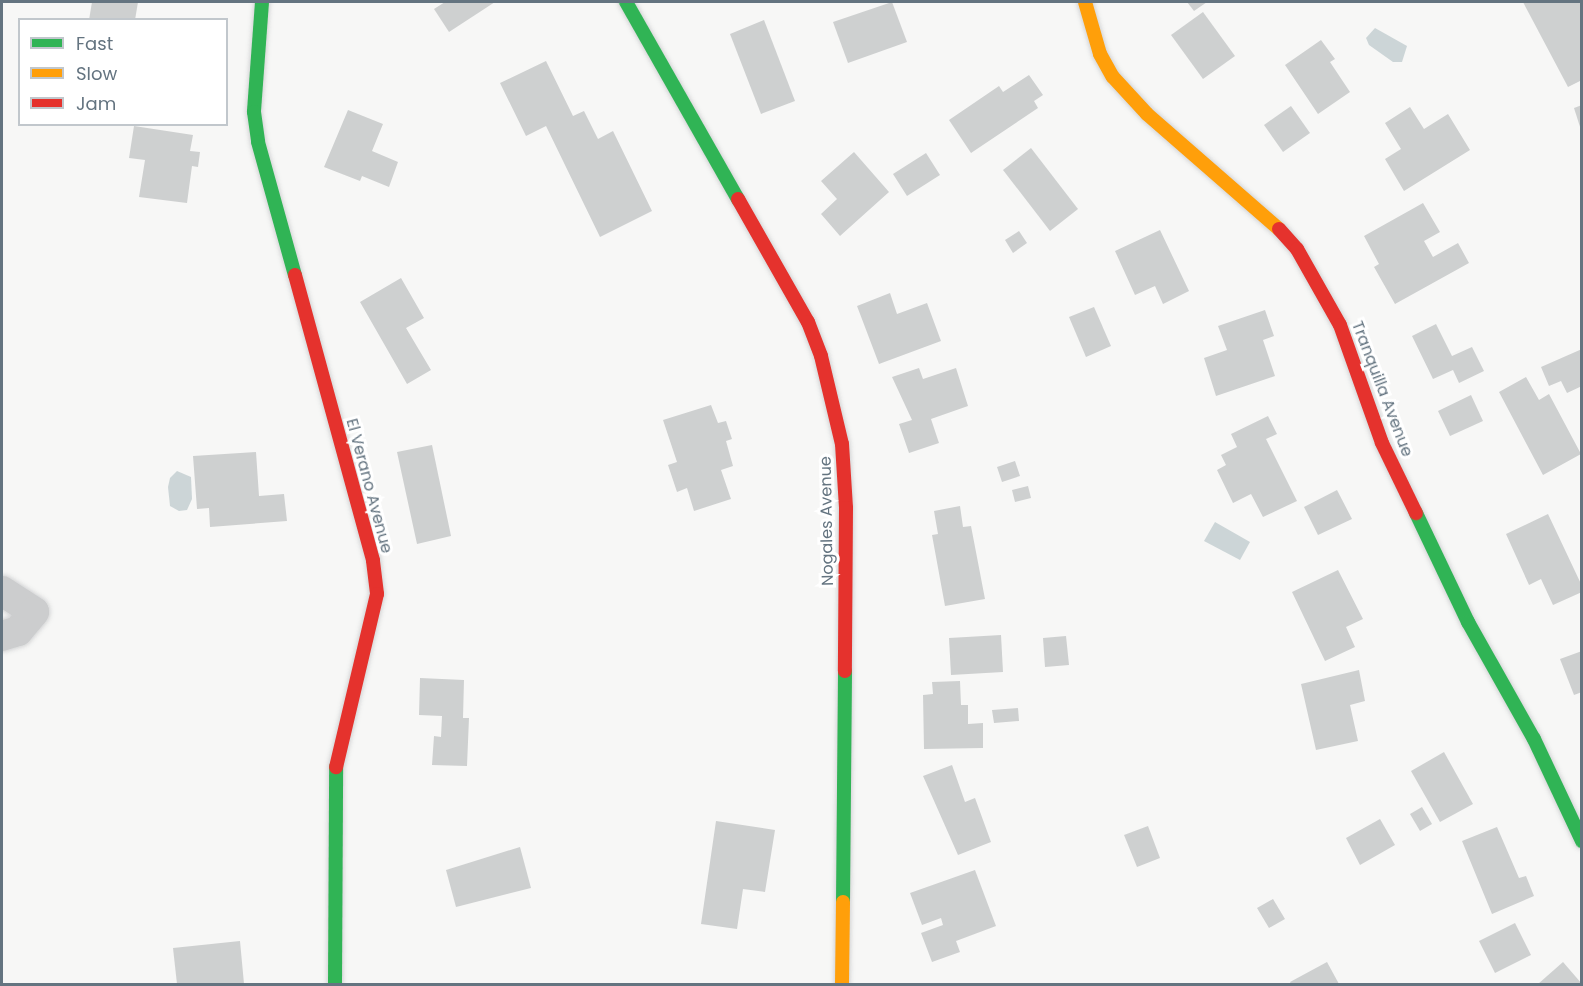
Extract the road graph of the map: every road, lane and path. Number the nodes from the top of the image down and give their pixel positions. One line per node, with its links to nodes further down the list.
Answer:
1 (262, 2): 7 (street, El Verano Avenue)
2 (626, 2): 8 (street, Nogales Avenue)
3 (1085, 2): 6 (street, Tranquilla Avenue)
4 (2, 591): 5 (street)
5 (2, 636)
6 (1581, 841)
7 (335, 984)
8 (842, 984)

